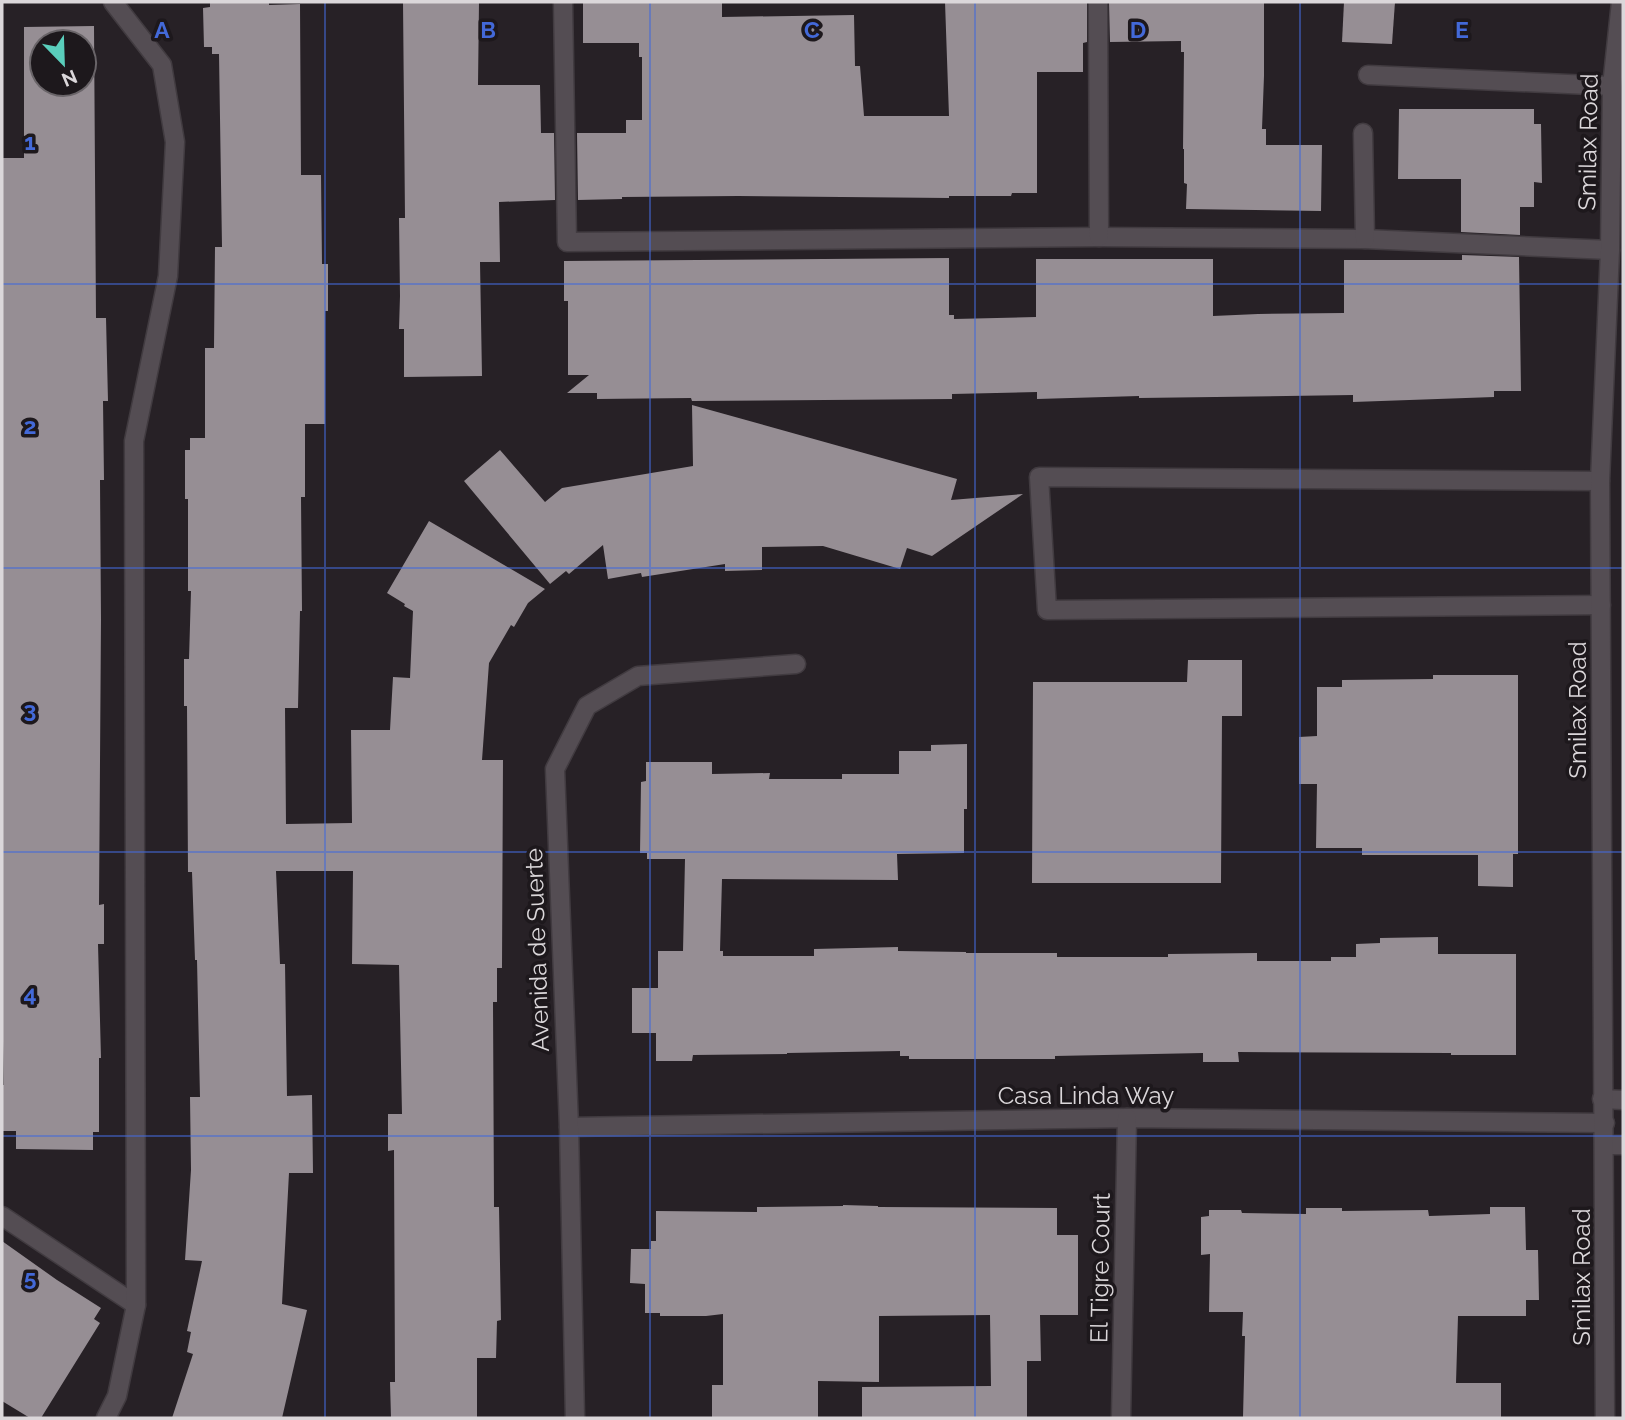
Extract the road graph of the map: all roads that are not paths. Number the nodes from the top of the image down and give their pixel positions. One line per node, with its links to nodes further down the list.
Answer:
1 (113, 2): 22 (street)
2 (563, 2): 8 (street)
3 (1098, 2): 8 (street)
4 (1621, 2): 6 (street, Smilax Road)
5 (1368, 75): 6 (street)
6 (1612, 86): 10 (street, Smilax Road)
7 (1363, 133): 9 (street)
8 (1099, 237): 9 (street)
9 (1365, 239): 10 (street)
10 (1610, 250): 11 (street, Smilax Road)
11 (1600, 481): 12 (street, Smilax Road); 12 (street)
12 (1601, 605): 14 (street, Smilax Road)
13 (796, 664): 18 (street, Avenida de Suerte)
14 (1602, 1100): 15 (street); 17 (street, Smilax Road)
15 (1623, 1100)
16 (1127, 1118): 17 (street, Casa Linda Way); 18 (street, Casa Linda Way); 25 (street, El Tigre Court)
17 (1605, 1123): 19 (street, Smilax Road)
18 (569, 1127): 24 (street, Avenida de Suerte)
19 (1605, 1145): 20 (street); 26 (street, Smilax Road)
20 (1623, 1145)
21 (2, 1216): 22 (street)
22 (136, 1305): 23 (street)
23 (106, 1418)
24 (575, 1418)
25 (1121, 1418)
26 (1605, 1418)

